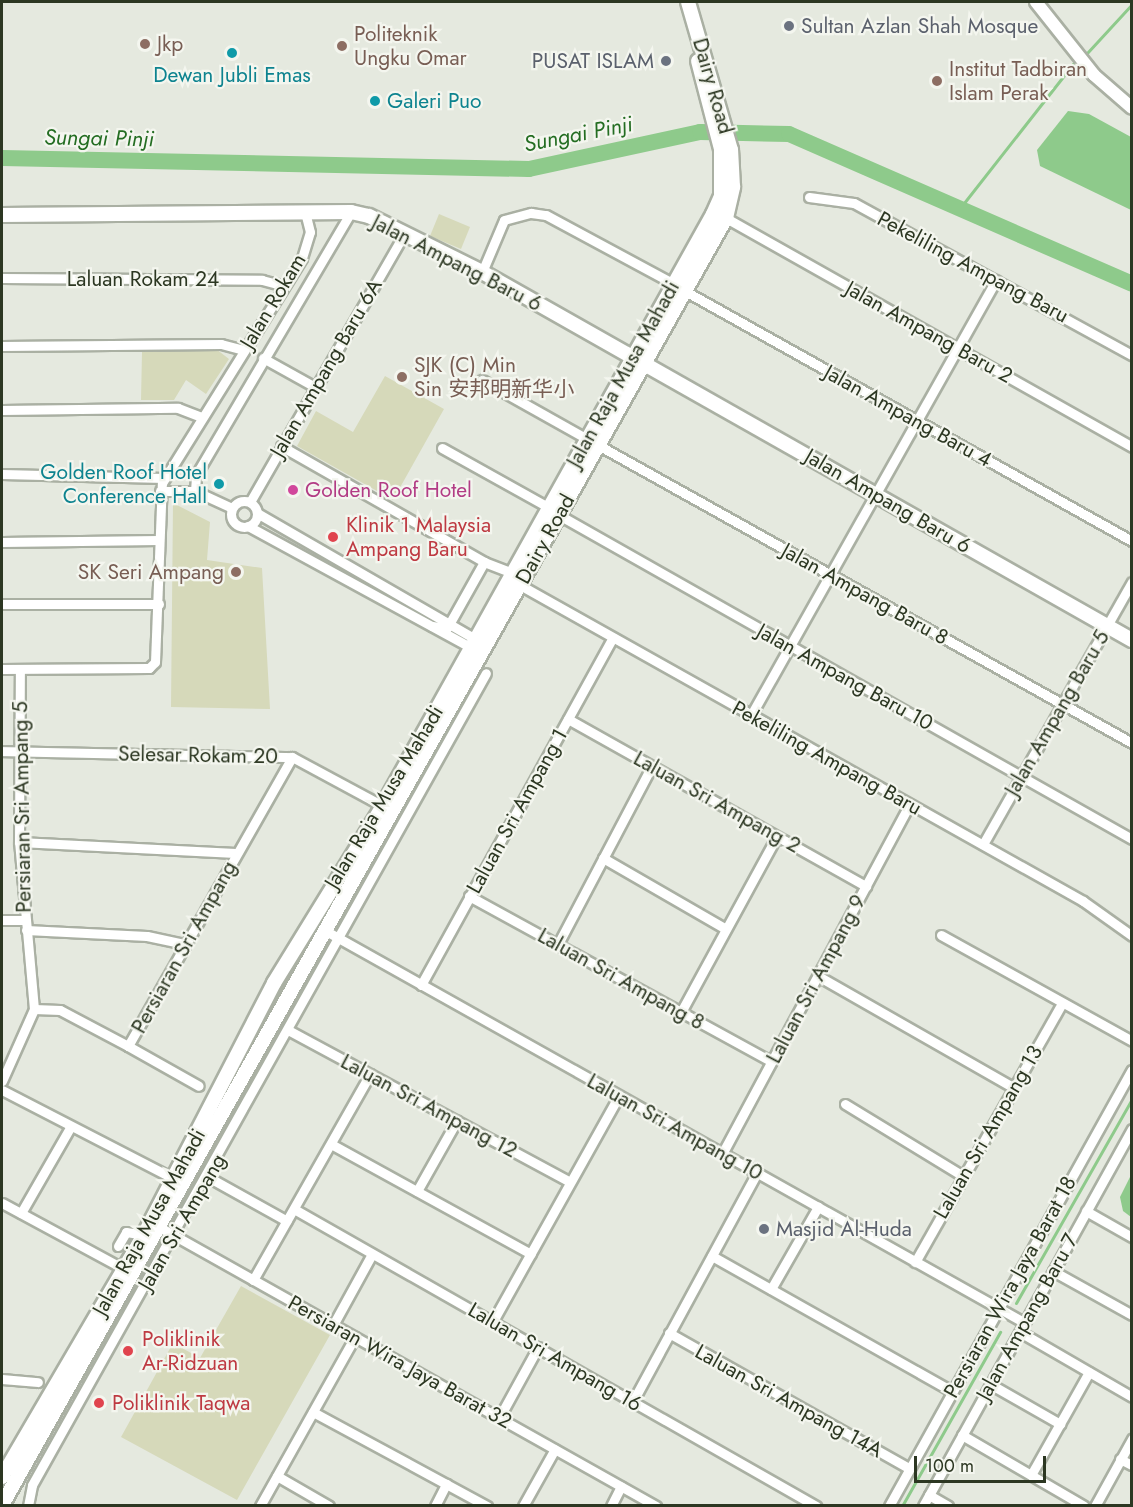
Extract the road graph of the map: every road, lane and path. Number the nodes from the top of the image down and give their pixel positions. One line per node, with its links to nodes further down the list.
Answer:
1 (679, 2): 4 (main road, Dairy Road)
2 (688, 2): 4 (main road, Dairy Road)
3 (1036, 2): 5 (street)
4 (717, 107): 6 (main road, Jalan Raja Musa Mahadi)
5 (1131, 108)
6 (726, 149): 11 (main road, Dairy Road); 17 (main road, Jalan Raja Musa Mahadi)
7 (809, 197): 15 (street, Pekeliling Ampang Baru)
8 (305, 212): 9 (main road, Jalan Ampang Baru 6); 10 (main road); 16 (street, Jalan Rokam)
9 (351, 212): 12 (main road, Jalan Ampang Baru 6); 22 (street)
10 (2, 215)
11 (726, 218): 17 (main road, Dairy Road); 19 (street, Jalan Ampang Baru 2)
12 (404, 234): 13 (main road, Jalan Ampang Baru 6); 25 (street, Jalan Ampang Baru 6A)
13 (482, 272): 17 (street, Jalan Ampang Baru 4); 23 (main road, Jalan Ampang Baru 6)
14 (2, 278): 16 (street, Laluan Rokam 24)
15 (996, 279): 19 (street); 21 (street, Pekeliling Ampang Baru)
16 (284, 286): 20 (street, Jalan Rokam)
17 (680, 288): 23 (main road, Jalan Raja Musa Mahadi); 28 (street, Jalan Ampang Baru 4)
18 (2, 346): 20 (street)
19 (957, 348): 28 (street); 31 (street, Jalan Ampang Baru 2)
20 (243, 350): 27 (street, Jalan Rokam)
21 (1131, 355)
22 (263, 358): 25 (street); 36 (street)
23 (638, 360): 29 (main road, Jalan Raja Musa Mahadi); 37 (main road, Jalan Ampang Baru 6)
24 (482, 381): 29 (street, Jalan Ampang Baru 8)
25 (315, 387): 30 (street, Jalan Ampang Baru 6A)
26 (2, 410): 27 (street)
27 (201, 417): 34 (street, Jalan Rokam)
28 (916, 420): 37 (street); 44 (street, Jalan Ampang Baru 4)
29 (593, 442): 40 (main road, Jalan Raja Musa Mahadi); 48 (street, Jalan Ampang Baru 8)
30 (281, 446): 38 (street, Jalan Ampang Baru 6A); 46 (street)
31 (1131, 447)
32 (442, 448): 40 (street, Jalan Ampang Baru 10)
33 (2, 474): 34 (street)
34 (164, 478): 35 (street, Jalan Rokam)
35 (160, 491): 36 (street); 43 (street, Jalan Rokam)
36 (195, 491): 39 (street)
37 (875, 494): 48 (street); 55 (main road, Jalan Ampang Baru 6)
38 (250, 502): 39 (street); 41 (street)
39 (232, 508): 42 (street)
40 (554, 511): 47 (main road, Jalan Raja Musa Mahadi); 50 (main road, Dairy Road); 59 (street, Jalan Ampang Baru 10)
41 (257, 513): 42 (street); 54 (street)
42 (248, 526): 53 (street)
43 (159, 540): 45 (street); 52 (street, Jalan Rokam)
44 (1131, 541)
45 (2, 542)
46 (484, 562): 47 (street); 54 (street)
47 (512, 573): 58 (main road, Jalan Raja Musa Mahadi)
48 (830, 574): 59 (street); 64 (street, Jalan Ampang Baru 8)
49 (1131, 582): 55 (street, Jalan Ampang Baru 5)
50 (520, 585): 56 (street, Pekeliling Ampang Baru); 58 (main road, Dairy Road)
51 (2, 604): 52 (street)
52 (159, 604): 62 (street, Jalan Rokam)
53 (413, 618): 54 (street); 60 (street)
54 (451, 622): 58 (street)
55 (1107, 626): 57 (main road, Jalan Ampang Baru 6); 64 (street, Jalan Ampang Baru 5)
56 (613, 637): 65 (street, Pekeliling Ampang Baru); 66 (street, Laluan Sri Ampang 1)
57 (1131, 640)
58 (480, 642): 60 (main road, Jalan Raja Musa Mahadi); 86 (main road, Jalan Raja Musa Mahadi)
59 (790, 646): 65 (street); 72 (street, Jalan Ampang Baru 10)
60 (469, 650): 74 (main road, Jalan Raja Musa Mahadi)
61 (2, 669): 62 (street)
62 (20, 669): 69 (street, Persiaran Sri Ampang 5)
63 (486, 672): 90 (street, Jalan Sri Ampang)
64 (1062, 704): 67 (street, Jalan Ampang Baru 8); 72 (street, Jalan Ampang Baru 5)
65 (751, 715): 73 (street, Pekeliling Ampang Baru)
66 (568, 719): 71 (street, Laluan Sri Ampang 2); 82 (street, Laluan Sri Ampang 1)
67 (1131, 743)
68 (2, 751): 69 (street, Selesar Rokam 20)
69 (20, 752): 70 (street, Selesar Rokam 20); 77 (street, Persiaran Sri Ampang 5)
70 (292, 757): 74 (street, Selesar Rokam 20); 79 (street, Persiaran Sri Ampang)
71 (652, 766): 75 (street, Laluan Sri Ampang 2); 80 (street)
72 (1021, 776): 76 (street, Jalan Ampang Baru 10); 78 (street, Jalan Ampang Baru 5)
73 (910, 804): 78 (street, Pekeliling Ampang Baru); 81 (street, Laluan Sri Ampang 9)
74 (383, 806): 86 (main road); 98 (main road, Jalan Raja Musa Mahadi)
75 (777, 836): 81 (street, Laluan Sri Ampang 2); 85 (street)
76 (1131, 839)
77 (19, 842): 79 (street); 84 (street, Persiaran Sri Ampang 5)
78 (983, 844): 89 (street, Pekeliling Ampang Baru)
79 (236, 853): 91 (street, Persiaran Sri Ampang)
80 (603, 858): 85 (street); 92 (street)
81 (866, 886): 93 (street, Laluan Sri Ampang 9)
82 (469, 896): 92 (street, Laluan Sri Ampang 8); 94 (street, Laluan Sri Ampang 1)
83 (2, 920): 84 (street)
84 (23, 920): 87 (street, Persiaran Sri Ampang 5)
85 (724, 928): 97 (street)
86 (323, 929): 90 (street, Laluan Sri Ampang 10); 98 (main road); 119 (main road, Jalan Raja Musa Mahadi)
87 (26, 930): 91 (street); 96 (street, Persiaran Sri Ampang 5)
88 (941, 935): 95 (street)
89 (1131, 936)
90 (338, 939): 94 (street, Laluan Sri Ampang 10); 99 (street, Jalan Sri Ampang)
91 (186, 944): 101 (street, Persiaran Sri Ampang)
92 (558, 944): 97 (street, Laluan Sri Ampang 8)
93 (818, 976): 102 (street, Laluan Sri Ampang 9); 107 (street)
94 (421, 985): 109 (street, Laluan Sri Ampang 10)
95 (1062, 1003): 100 (street); 107 (street, Laluan Sri Ampang 13)
96 (34, 1009): 101 (street, Persiaran Sri Ampang); 105 (street)
97 (681, 1012): 102 (street, Laluan Sri Ampang 8)
98 (260, 1015): 119 (main road, Jalan Raja Musa Mahadi)
99 (288, 1030): 104 (street, Laluan Sri Ampang 12); 118 (street, Jalan Sri Ampang)
100 (1131, 1041)
101 (128, 1046): 106 (street)
102 (772, 1062): 115 (street, Laluan Sri Ampang 9)
103 (1131, 1070): 141 (street, Persiaran Wira Jaya Barat 18)
104 (370, 1074): 111 (street, Laluan Sri Ampang 12); 114 (street)
105 (2, 1080)
106 (200, 1086)
107 (1014, 1088): 117 (street, Laluan Sri Ampang 13)
108 (2, 1090): 112 (street)
109 (619, 1096): 115 (street, Laluan Sri Ampang 10); 120 (street)
110 (845, 1104): 117 (street)
111 (457, 1120): 120 (street, Laluan Sri Ampang 12); 121 (street)
112 (70, 1126): 119 (street); 126 (street)
113 (1131, 1129): 125 (street, Jalan Ampang Baru 7)
114 (331, 1144): 121 (street); 124 (street)
115 (722, 1154): 116 (street, Laluan Sri Ampang 10)
116 (757, 1173): 123 (street, Laluan Sri Ampang 10); 135 (street)
117 (963, 1176): 136 (street, Laluan Sri Ampang 13)
118 (208, 1177): 127 (street); 130 (street, Jalan Sri Ampang)
119 (180, 1181): 128 (main road, Jalan Raja Musa Mahadi); 129 (main road, Jalan Raja Musa Mahadi)
120 (570, 1182): 134 (street)
121 (417, 1191): 134 (street)
122 (2, 1203): 126 (street)
123 (818, 1207): 136 (street, Laluan Sri Ampang 10); 140 (street)
124 (294, 1209): 127 (street); 133 (street, Laluan Sri Ampang 16)
125 (1086, 1211): 131 (street); 138 (street, Jalan Ampang Baru 7)
126 (21, 1214): 137 (street)
127 (287, 1221): 139 (street)
128 (161, 1228): 129 (street); 130 (street, Persiaran Wira Jaya Barat 32); 171 (main road, Jalan Raja Musa Mahadi)
129 (144, 1234): 132 (street); 137 (main road, Jalan Raja Musa Mahadi)
130 (175, 1236): 139 (street, Persiaran Wira Jaya Barat 32); 172 (street, Jalan Sri Ampang)
131 (1131, 1237)
132 (118, 1246)
133 (372, 1254): 143 (street, Laluan Sri Ampang 16); 144 (street)
134 (531, 1254): 143 (street)
135 (712, 1256): 140 (street); 146 (street)
136 (915, 1262): 141 (street, Laluan Sri Ampang 10)
137 (118, 1266): 167 (main road, Jalan Raja Musa Mahadi)
138 (1053, 1271): 142 (street); 145 (street, Jalan Ampang Baru 7)
139 (253, 1280): 144 (street, Persiaran Wira Jaya Barat 32)
140 (771, 1289): 153 (street)
141 (997, 1308): 145 (street, Laluan Sri Ampang 10); 153 (street, Persiaran Wira Jaya Barat 18)
142 (1131, 1315)
143 (493, 1321): 148 (street, Laluan Sri Ampang 16)
144 (333, 1325): 147 (street, Persiaran Wira Jaya Barat 32)
145 (1022, 1327): 149 (street, Persiaran Wira Jaya Barat 18); 152 (street, Jalan Ampang Baru 7)
146 (669, 1333): 155 (street); 164 (street, Laluan Sri Ampang 14A)
147 (355, 1337): 156 (street); 157 (street, Persiaran Wira Jaya Barat 32)
148 (538, 1347): 155 (street, Laluan Sri Ampang 16); 157 (street)
149 (1089, 1372): 154 (street, Persiaran Wira Jaya Barat 18); 158 (street)
150 (2, 1379): 151 (street)
151 (38, 1382)
152 (990, 1384): 158 (street); 159 (street, Jalan Ampang Baru 7)
153 (952, 1391): 164 (street, Persiaran Wira Jaya Barat 18)
154 (1131, 1397)
155 (633, 1401): 180 (street, Laluan Sri Ampang 16)
156 (313, 1412): 166 (street); 168 (street)
157 (499, 1418): 161 (street, Persiaran Wira Jaya Barat 32)
158 (1060, 1424): 165 (street)
159 (962, 1435): 165 (street); 170 (street, Jalan Ampang Baru 7)
160 (1131, 1439): 162 (street)
161 (555, 1449): 169 (street, Persiaran Wira Jaya Barat 32); 177 (street)
162 (1120, 1459): 163 (street); 185 (street)
163 (1131, 1465)
164 (909, 1468): 181 (street, Persiaran Wira Jaya Barat 18)
165 (1030, 1475): 184 (street)
166 (277, 1476): 173 (street); 174 (street)
167 (2, 1477)
168 (446, 1484): 175 (street); 176 (street)
169 (621, 1486): 178 (street); 179 (street, Persiaran Wira Jaya Barat 32)
170 (929, 1495): 182 (street, Jalan Ampang Baru 7); 183 (street)
171 (3, 1504)
172 (28, 1506)
173 (260, 1506)
174 (329, 1506)
175 (435, 1506)
176 (486, 1506)
177 (523, 1506)
178 (610, 1506)
179 (656, 1506)
180 (816, 1506)
181 (889, 1506)
182 (923, 1506)
183 (948, 1506)
184 (1084, 1506)
185 (1095, 1506)

